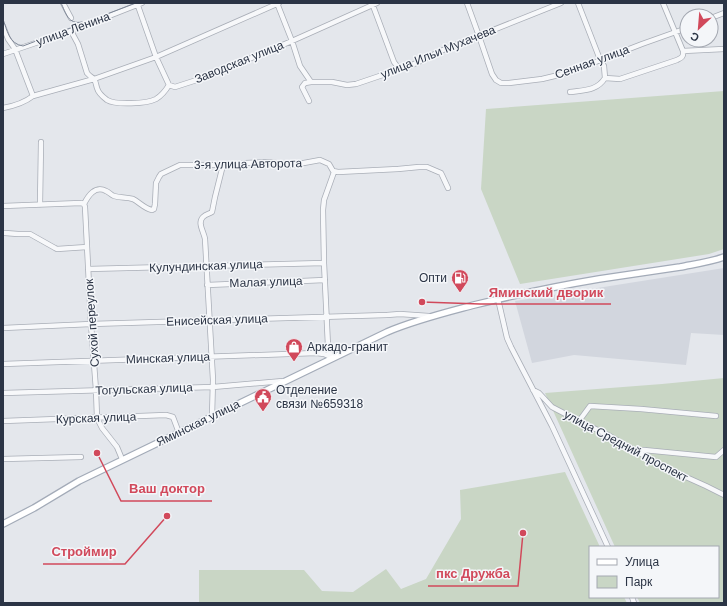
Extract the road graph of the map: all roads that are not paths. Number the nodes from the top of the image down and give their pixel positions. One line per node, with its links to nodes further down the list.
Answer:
1 (63, 3): 9 (street)
2 (278, 3): 15 (street); 20 (street)
3 (466, 3): 14 (street)
4 (562, 3): 14 (street, улица Ильи Мухачева)
5 (578, 3): 21 (street)
6 (663, 3): 13 (street)
7 (139, 4): 11 (street, улица Ленина); 20 (street)
8 (374, 4): 15 (street, Заводская улица); 22 (street)
9 (71, 18)
10 (3, 26): 16 (street)
11 (72, 31): 16 (street, улица Ленина); 24 (street)
12 (679, 31): 13 (street, Сенная улица)
13 (675, 32): 18 (street); 21 (street, Сенная улица)
14 (479, 36): 21 (street, Сенная улица); 22 (street, улица Ильи Мухачева)
15 (292, 41): 25 (street); 26 (street, Заводская улица)
16 (15, 49): 19 (street, улица Ленина); 28 (street)
17 (724, 49): 18 (street)
18 (683, 51): 23 (street)
19 (3, 54)
20 (156, 57): 24 (street); 26 (street)
21 (600, 60): 23 (street)
22 (401, 68): 25 (street, улица Ильи Мухачева)
23 (605, 78): 27 (street)
24 (94, 79): 26 (street); 28 (street)
25 (311, 82): 29 (street)
26 (169, 85)
27 (570, 92)
28 (33, 96): 30 (street)
29 (309, 101)
30 (3, 108)
31 (41, 142): 36 (street)
32 (223, 165): 33 (street, 3-я улица Авторота); 35 (street, 3-я улица Авторота); 42 (street)
33 (334, 172): 34 (street); 41 (street)
34 (448, 188)
35 (84, 204): 36 (street); 39 (street, Сухой переулок)
36 (40, 205): 37 (street)
37 (3, 206)
38 (3, 233): 39 (street)
39 (87, 247): 43 (street, Сухой переулок)
40 (724, 257): 46 (main road, Яминская улица)
41 (324, 263): 42 (street, Кулундинская улица); 44 (street)
42 (207, 266): 43 (street, Кулундинская улица); 45 (street)
43 (88, 269): 50 (street, Сухой переулок)
44 (324, 280): 45 (street, Малая улица); 47 (street)
45 (208, 285): 49 (street)
46 (498, 299): 48 (main road, Яминская улица); 59 (street)
47 (327, 317): 48 (street, Енисейская улица); 49 (street, Енисейская улица); 53 (street)
48 (430, 317): 53 (main road, Яминская улица)
49 (209, 321): 50 (street, Енисейская улица); 52 (street)
50 (91, 324): 51 (street, Енисейская улица); 54 (street, Сухой переулок)
51 (3, 328)
52 (211, 357): 53 (street, Минская улица); 54 (street, Минская улица); 57 (street)
53 (333, 358): 56 (main road, Яминская улица)
54 (94, 361): 55 (street, Минская улица); 58 (street, Сухой переулок)
55 (3, 364)
56 (285, 381): 57 (street, Тогульская улица); 61 (main road, Яминская улица)
57 (213, 387): 58 (street, Тогульская улица); 61 (street)
58 (96, 390): 60 (street, Тогульская улица); 63 (street, Сухой переулок)
59 (533, 390): 65 (street, улица Средний проспект); 74 (street)
60 (3, 393)
61 (212, 416): 66 (main road, Яминская улица)
62 (716, 416): 65 (street)
63 (97, 418): 64 (street, Курская улица); 66 (street, Курская улица); 71 (street, Сухой переулок)
64 (3, 421)
65 (579, 421): 68 (street, улица Средний проспект)
66 (178, 432): 71 (main road, Яминская улица)
67 (724, 450): 68 (street)
68 (638, 452): 72 (street, улица Средний проспект)
69 (81, 457): 70 (street)
70 (3, 459)
71 (122, 459): 73 (main road, Яминская улица)
72 (724, 495)
73 (3, 524)
74 (608, 546)

